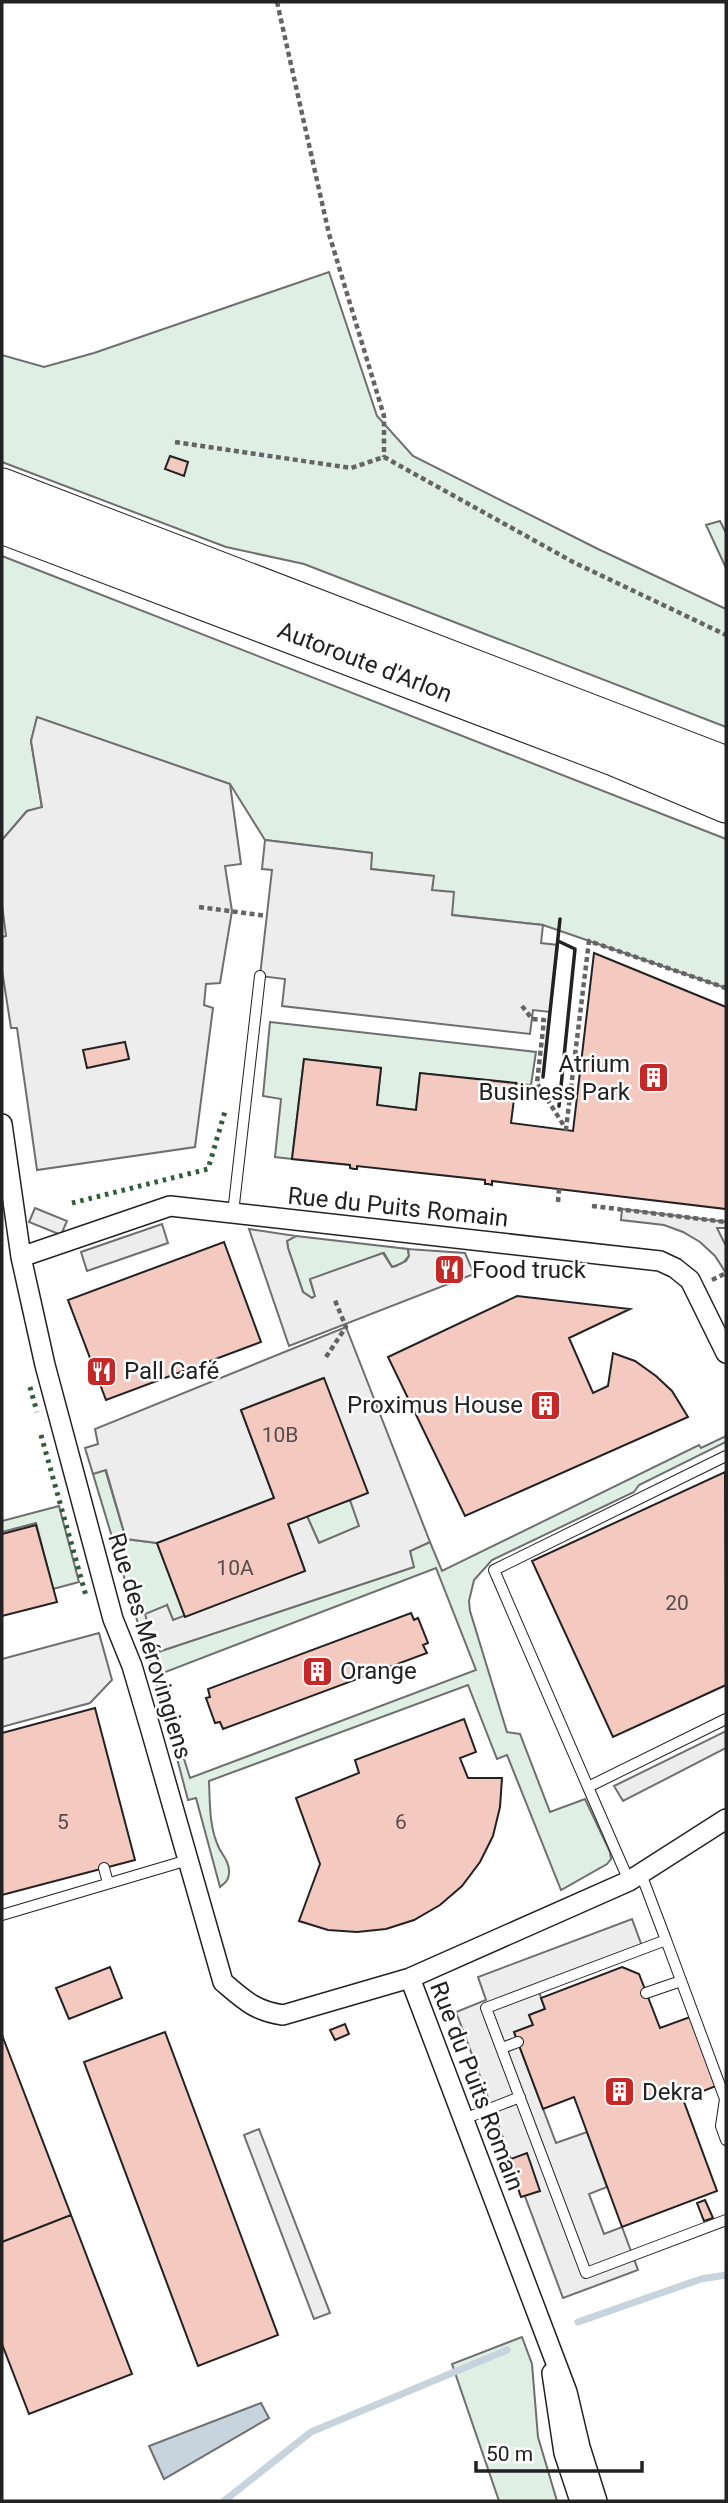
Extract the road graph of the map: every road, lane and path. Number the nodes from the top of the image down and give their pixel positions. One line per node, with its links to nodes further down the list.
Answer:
1 (277, 2): 3 (path)
2 (176, 442): 3 (path)
3 (384, 457): 6 (path)
4 (2, 487): 7 (highway, Autoroute d'Arlon)
5 (2, 525): 8 (highway, Autoroute d'Arlon)
6 (726, 635)
7 (726, 765)
8 (726, 804)
9 (199, 906): 10 (path)
10 (267, 916)
11 (260, 976): 18 (lane)
12 (726, 988): 13 (path)
13 (522, 1006)
14 (2, 1125): 20 (street, Rue des Mérovingiens)
15 (559, 1189): 16 (path)
16 (558, 1202)
17 (592, 1206): 19 (path)
18 (233, 1213): 20 (street, Rue du Puits Romain); 24 (street, Rue du Puits Romain)
19 (726, 1222)
20 (21, 1257): 30 (street, Rue des Mérovingiens)
21 (726, 1273): 22 (path)
22 (712, 1280)
23 (334, 1297): 25 (path)
24 (726, 1353)
25 (326, 1357)
26 (726, 1457): 28 (lane)
27 (726, 1719): 28 (lane)
28 (588, 1787): 32 (lane)
29 (726, 1819): 32 (street, Rue du Puits Romain)
30 (188, 1860): 33 (lane); 36 (street, Rue des Mérovingiens)
31 (104, 1868): 33 (lane)
32 (635, 1877): 35 (lane); 36 (street, Rue du Puits Romain)
33 (108, 1883): 34 (lane)
34 (2, 1912)
35 (666, 1940): 37 (lane); 40 (lane)
36 (410, 1978): 42 (street, Rue du Puits Romain)
37 (681, 1980): 38 (lane); 43 (lane)
38 (646, 1993)
39 (518, 2042): 40 (lane)
40 (502, 2048): 41 (lane)
41 (520, 2097): 42 (lane); 44 (lane)
42 (464, 2119): 45 (street, Rue du Puits Romain)
43 (726, 2140)
44 (726, 2220)
45 (550, 2347): 46 (street, Rue du Puits Romain); 47 (street, Rue du Puits Romain)
46 (580, 2501)
47 (597, 2501)

